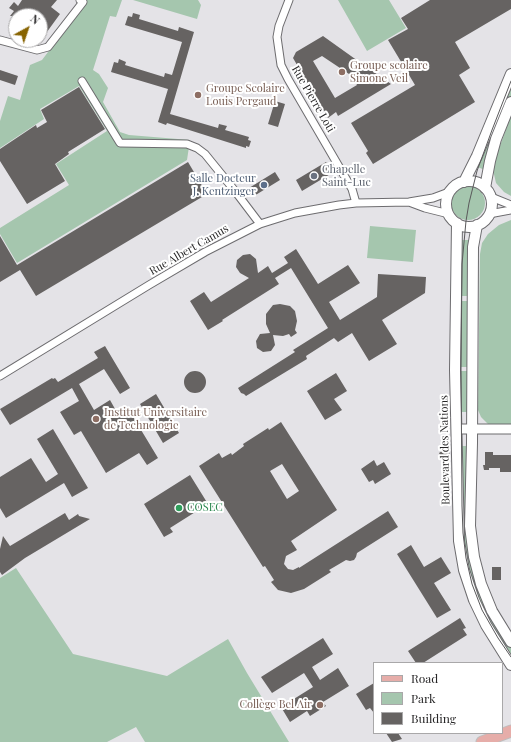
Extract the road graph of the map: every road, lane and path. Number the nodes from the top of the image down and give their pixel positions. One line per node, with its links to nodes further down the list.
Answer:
1 (80, 0): 3 (street)
2 (289, 0): 12 (street, Rue Pierre Loti)
3 (0, 40)
4 (511, 74): 7 (main road)
5 (82, 81): 18 (street)
6 (511, 102): 8 (main road)
7 (464, 182): 8 (main road); 9 (main road)
8 (485, 188): 10 (main road)
9 (449, 192): 11 (street, Rue Albert Camus); 15 (main road)
10 (491, 197): 13 (street); 16 (main road)
11 (409, 202): 12 (street, Rue Albert Camus); 15 (street, Rue Albert Camus)
12 (356, 203): 18 (street, Rue Albert Camus)
13 (511, 205)
14 (511, 210): 16 (street)
15 (449, 214): 17 (main road)
16 (489, 214): 19 (main road)
17 (456, 223): 19 (main road); 21 (main road, Boulevard des Nations)
18 (260, 224): 20 (street, Rue Albert Camus)
19 (477, 225): 22 (main road)
20 (0, 376)
21 (457, 429): 22 (street); 25 (main road, Boulevard des Nations)
22 (472, 429): 23 (street); 24 (main road)
23 (511, 429)
24 (511, 642)
25 (511, 665)
26 (511, 722): 27 (main road)
27 (503, 728)
28 (502, 734): 29 (main road)
29 (490, 738)

